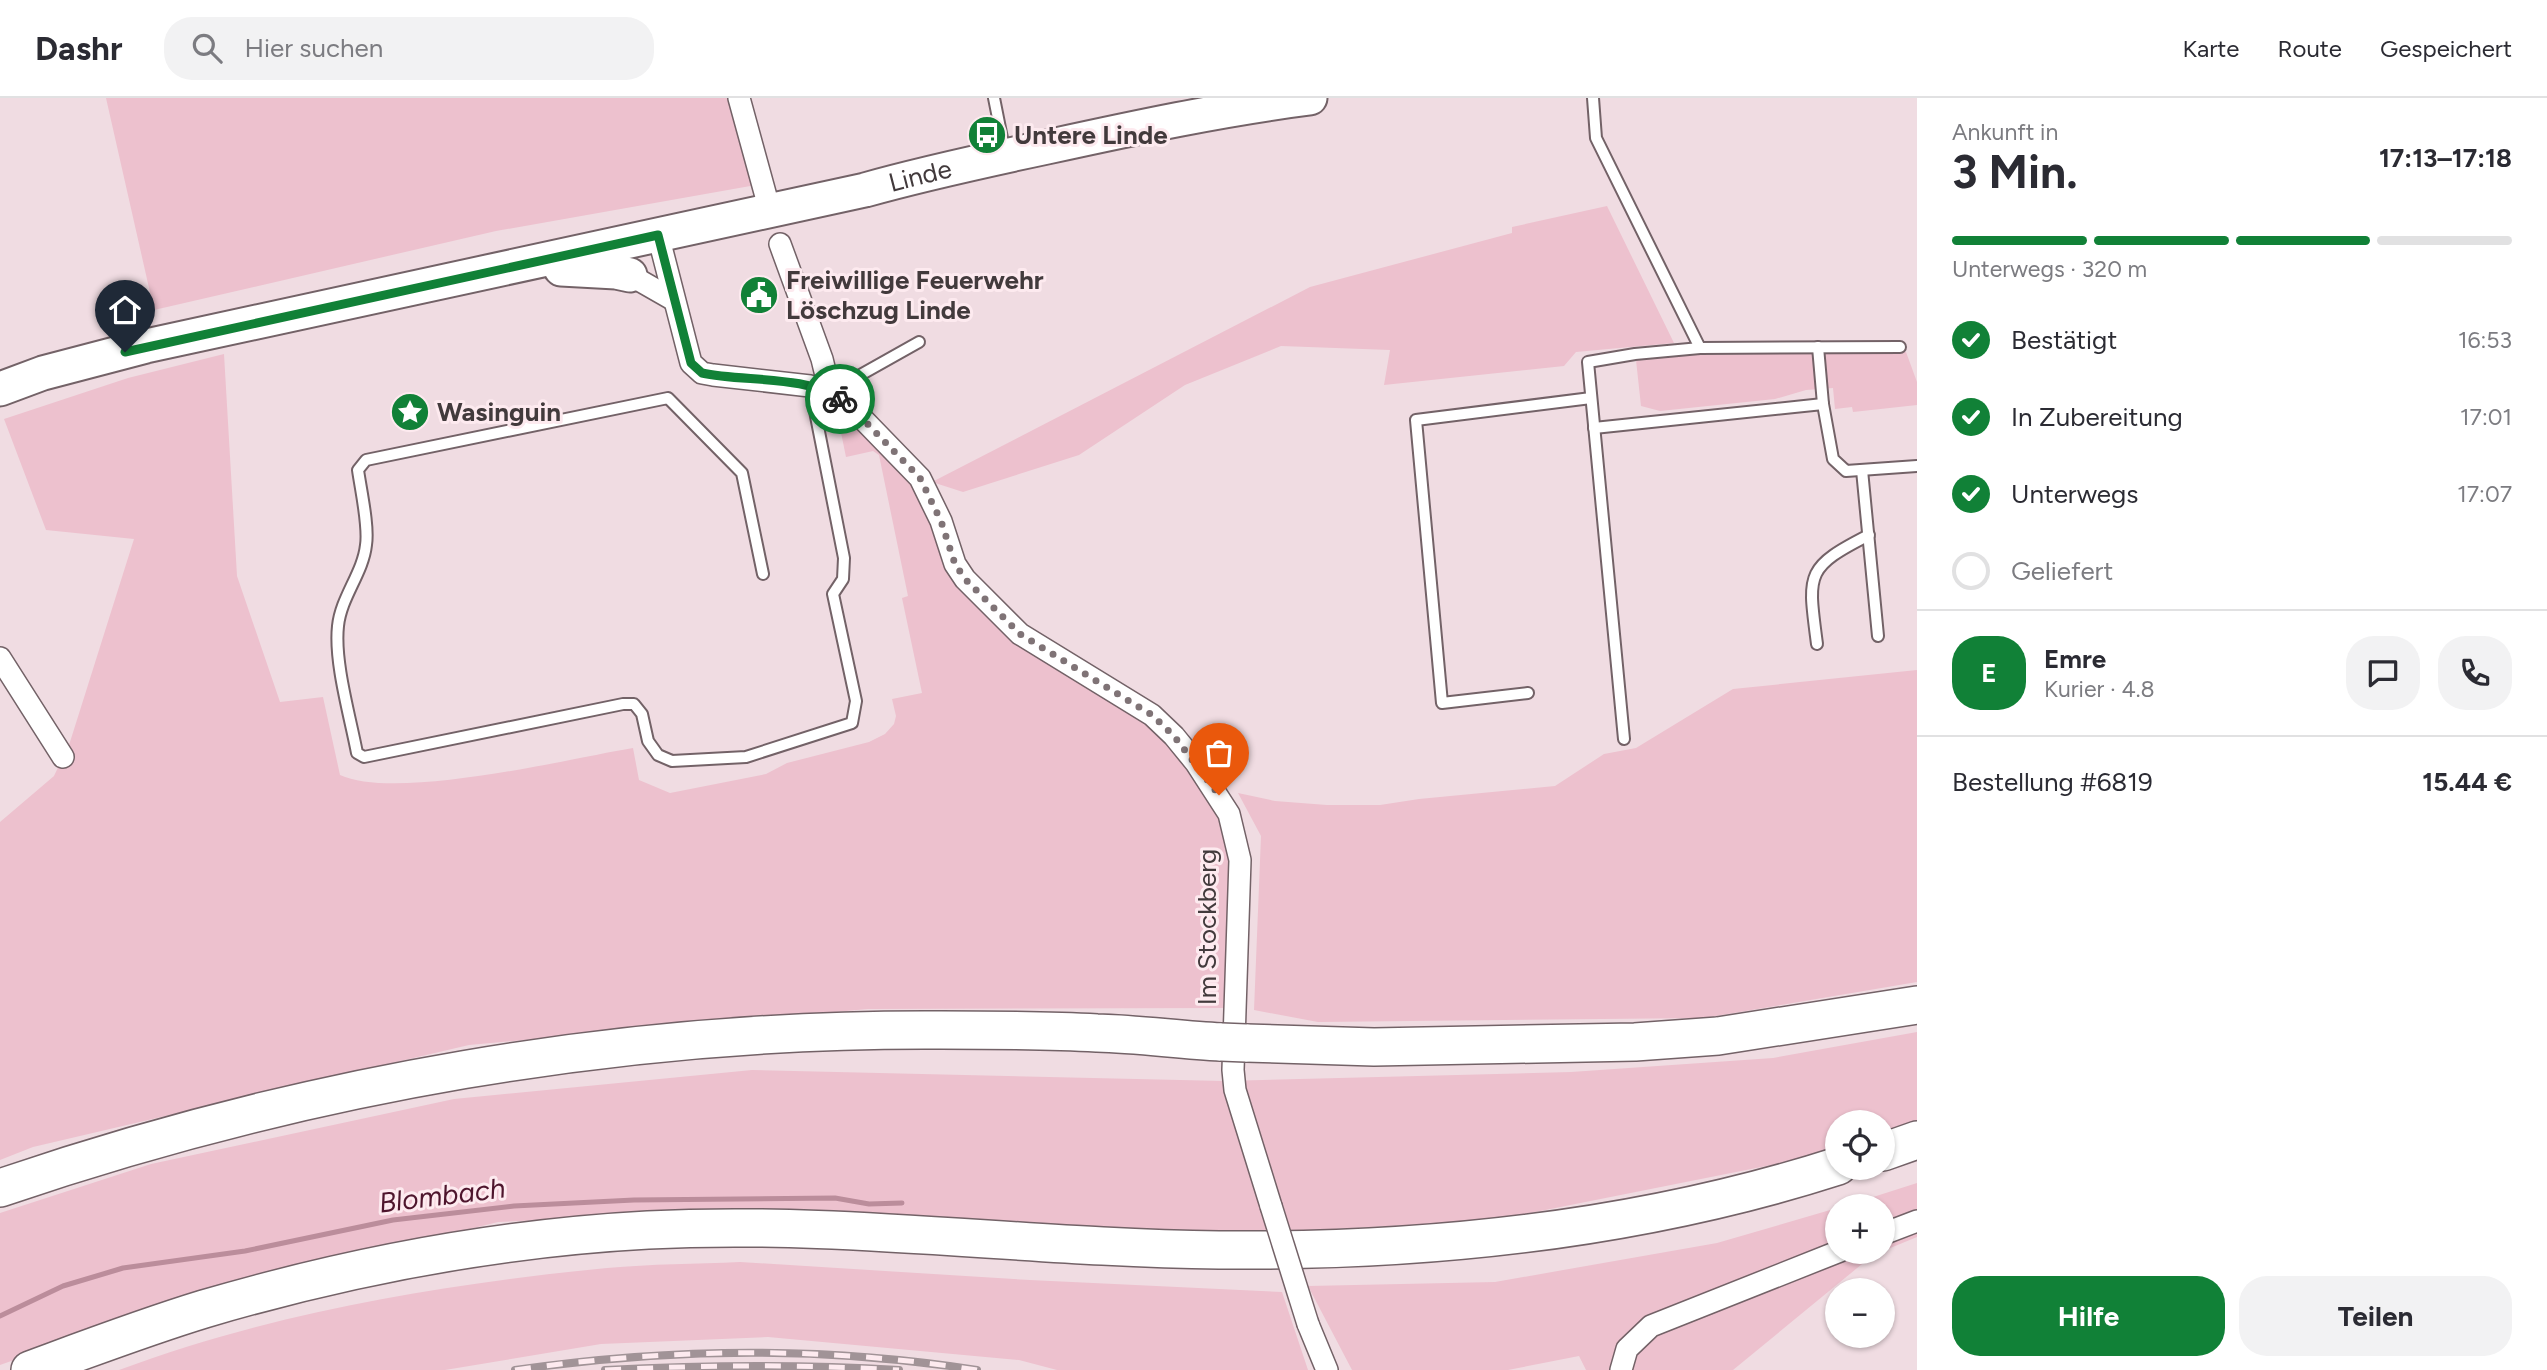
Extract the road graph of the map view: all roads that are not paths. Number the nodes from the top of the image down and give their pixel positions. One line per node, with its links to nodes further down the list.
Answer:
1 (738, 98): 6 (street)
2 (994, 98): 5 (lane)
3 (1310, 98): 5 (main road, Linde)
4 (1593, 98): 14 (lane)
5 (1006, 156): 6 (main road, Linde)
6 (770, 211): 7 (main road, Linde)
7 (658, 235): 9 (main road, Linde); 11 (street)
8 (780, 244): 17 (street)
9 (531, 262): 10 (main road); 16 (main road, Linde)
10 (629, 275): 11 (street)
11 (673, 299): 17 (street)
12 (919, 342): 17 (lane)
13 (1900, 347): 15 (lane)
14 (1700, 348): 15 (lane); 18 (lane)
15 (1818, 348): 19 (lane)
16 (0, 389)
17 (820, 389): 24 (lane); 40 (street, Im Stockberg, bridge)
18 (1591, 398): 20 (lane); 28 (lane)
19 (1823, 404): 20 (lane); 22 (lane)
20 (1594, 428): 29 (lane)
21 (1917, 466): 22 (lane)
22 (1862, 470): 23 (lane)
23 (1869, 535): 25 (lane); 26 (lane)
24 (763, 574)
25 (1878, 636)
26 (1817, 644)
27 (0, 658): 30 (street)
28 (1528, 693)
29 (1624, 739)
30 (63, 757)
31 (1917, 1005): 35 (highway)
32 (1917, 1140): 33 (highway)
33 (1895, 1148)
34 (1825, 1170): 39 (highway)
35 (0, 1188)
36 (1917, 1221): 37 (street)
37 (1895, 1229)
38 (1825, 1257): 41 (street)
39 (30, 1370)
40 (1327, 1370)
41 (1621, 1370)

